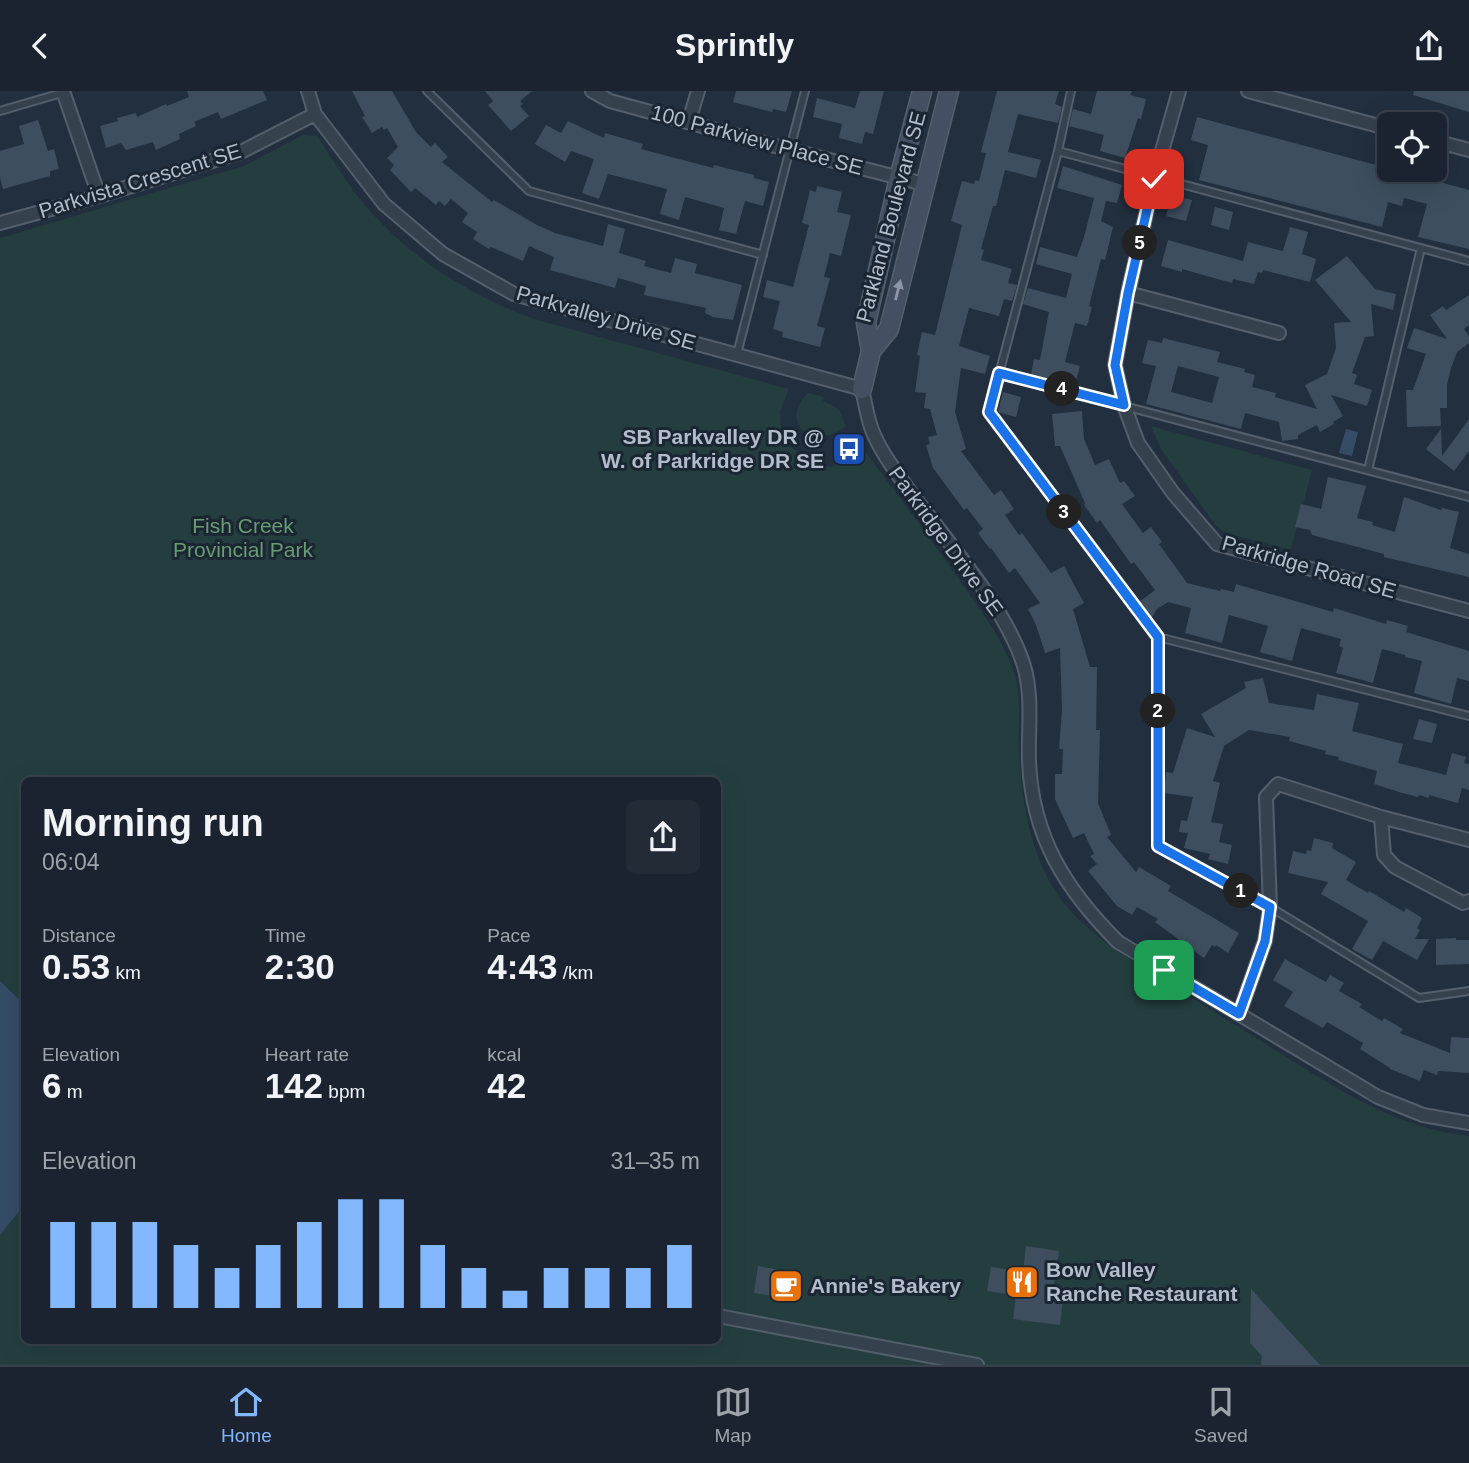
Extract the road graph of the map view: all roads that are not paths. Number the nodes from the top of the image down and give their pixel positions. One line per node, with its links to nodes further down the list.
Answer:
1 (65, 91): 12 (lane); 23 (street)
2 (308, 91): 13 (street, Parkvalley Drive SE)
3 (427, 91): 26 (lane)
4 (593, 91): 14 (street, 100 Parkview Place SE)
5 (698, 91): 14 (street)
6 (805, 91): 17 (lane)
7 (922, 91): 20 (street, Parkland Boulevard SE)
8 (948, 91): 22 (street, Parkland Boulevard SE)
9 (1071, 91): 19 (lane)
10 (1179, 91): 21 (street, Parkridge Road SE)
11 (1248, 91): 15 (street)
12 (0, 111)
13 (314, 114): 23 (street, Parkvista Crescent SE); 31 (street, Parkvalley Drive SE)
14 (689, 121): 17 (street, 100 Parkview Place SE)
15 (1377, 126)
16 (1447, 144): 18 (street)
17 (790, 150): 20 (street, 100 Parkview Place SE); 26 (lane)
18 (1469, 150)
19 (1058, 151): 21 (lane); 32 (lane)
20 (899, 178): 22 (street, 100 Parkview Place SE); 30 (street, Parkland Boulevard SE)
21 (1154, 179): 25 (lane); 28 (street, Parkridge Road SE)
22 (924, 184): 30 (street, Parkland Boulevard SE, one-way to 22)
23 (99, 196): 24 (street, Parkvista Crescent SE)
24 (0, 223)
25 (1421, 248): 27 (lane); 35 (lane)
26 (763, 255): 31 (lane)
27 (1469, 261)
28 (1128, 293): 29 (street); 34 (street, Parkridge Road SE)
29 (1279, 333)
30 (871, 351): 33 (street, Parkland Boulevard SE)
31 (737, 354): 33 (street, Parkvalley Drive SE)
32 (999, 373): 34 (lane); 38 (lane)
33 (862, 389): 45 (street, Parkridge Drive SE)
34 (1124, 405): 35 (lane); 37 (street, Parkridge Road SE)
35 (1368, 470): 36 (lane)
36 (1469, 497)
37 (1469, 611)
38 (1158, 637): 39 (lane); 43 (lane)
39 (1469, 716)
40 (1381, 817): 41 (street); 42 (street); 43 (street)
41 (1469, 840)
42 (1469, 901)
43 (1270, 907): 44 (lane); 45 (street)
44 (1469, 991)
45 (1239, 1014): 46 (street, Parkridge Drive SE)
46 (1469, 1123)
47 (721, 1317): 48 (street)
48 (977, 1365)

